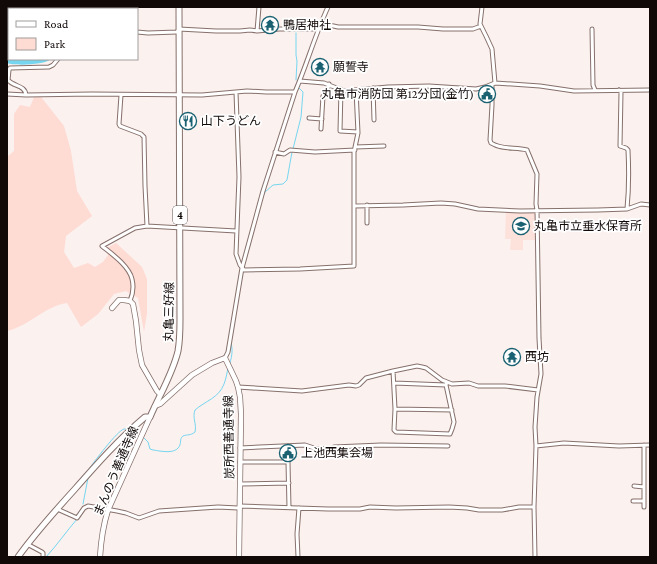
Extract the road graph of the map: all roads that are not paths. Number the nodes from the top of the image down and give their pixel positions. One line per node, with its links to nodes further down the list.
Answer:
1 (179, 7): 9 (main road, 丸亀三好線 / 4)
2 (260, 7): 10 (street)
3 (328, 7): 5 (street)
4 (482, 7): 6 (street)
5 (320, 23): 6 (street); 7 (street)
6 (481, 26): 15 (street)
7 (318, 29): 10 (street); 13 (street)
8 (592, 29): 19 (street)
9 (179, 30): 10 (street); 11 (street); 27 (main road, 丸亀三好線 / 4)
10 (257, 31)
11 (138, 32)
12 (57, 60): 25 (street)
13 (300, 80): 14 (street); 23 (street)
14 (328, 84): 17 (street); 29 (street)
15 (493, 84): 16 (street); 19 (street); 40 (street)
16 (373, 88): 18 (street); 30 (street)
17 (341, 89): 18 (street); 32 (street)
18 (356, 90): 32 (street)
19 (595, 90): 20 (street)
20 (619, 90): 21 (street); 39 (street)
21 (650, 90)
22 (236, 92): 23 (street); 27 (street); 44 (street)
23 (295, 92): 35 (street)
24 (7, 94): 25 (street)
25 (26, 95): 26 (street)
26 (121, 95): 27 (street); 42 (street)
27 (179, 96): 43 (main road, 丸亀三好線 / 4)
28 (309, 118): 29 (street)
29 (322, 119): 31 (street)
30 (374, 120)
31 (321, 129)
32 (358, 132): 34 (street)
33 (384, 146): 34 (street)
34 (355, 148): 35 (street); 38 (street)
35 (275, 152): 45 (street)
36 (367, 205): 38 (street); 40 (street); 41 (street)
37 (650, 205): 39 (street)
38 (354, 206): 45 (street)
39 (627, 209): 40 (street)
40 (537, 210): 53 (street)
41 (367, 223)
42 (147, 226): 43 (street); 46 (street)
43 (180, 227): 44 (street); 54 (main road, 丸亀三好線 / 4)
44 (236, 231): 45 (street)
45 (243, 269): 48 (street)
46 (130, 301): 47 (main road); 54 (main road)
47 (112, 308)
48 (225, 358): 52 (main road, 炭所西善通寺線); 55 (main road)
49 (393, 371): 50 (street); 51 (street); 52 (street)
50 (394, 383): 51 (street); 56 (street)
51 (446, 384): 53 (street); 57 (street)
52 (238, 387): 63 (main road, 炭所西善通寺線)
53 (538, 390): 62 (street)
54 (160, 394): 55 (main road, 丸亀三好線 / 4)
55 (155, 406): 58 (main road, 丸亀三好線 / 4)
56 (395, 408): 57 (street); 57 (street)
57 (452, 410)
58 (150, 417): 78 (main road); 79 (main road, まんのう善通寺線)
59 (644, 445): 60 (street); 62 (street); 66 (street)
60 (650, 445)
61 (448, 446): 63 (street)
62 (536, 446): 74 (street)
63 (240, 448): 64 (main road, 炭所西善通寺線)
64 (240, 462): 67 (street); 68 (main road, 炭所西善通寺線)
65 (639, 464): 66 (street)
66 (644, 464): 70 (street)
67 (289, 483): 68 (street); 76 (street)
68 (240, 484): 73 (main road, 炭所西善通寺線)
69 (634, 486): 70 (street)
70 (644, 486): 72 (street)
71 (633, 501): 72 (street)
72 (644, 501): 75 (street)
73 (240, 506): 76 (street); 79 (street); 84 (main road, 炭所西善通寺線)
74 (534, 506): 77 (street); 86 (street)
75 (644, 507)
76 (289, 508): 77 (street)
77 (299, 508): 85 (street)
78 (57, 509): 79 (street); 80 (main road)
79 (108, 510): 83 (main road, まんのう善通寺線)
80 (27, 544): 81 (main road); 82 (street)
81 (18, 557)
82 (43, 557)
83 (100, 557)
84 (239, 557)
85 (298, 557)
86 (535, 557)

